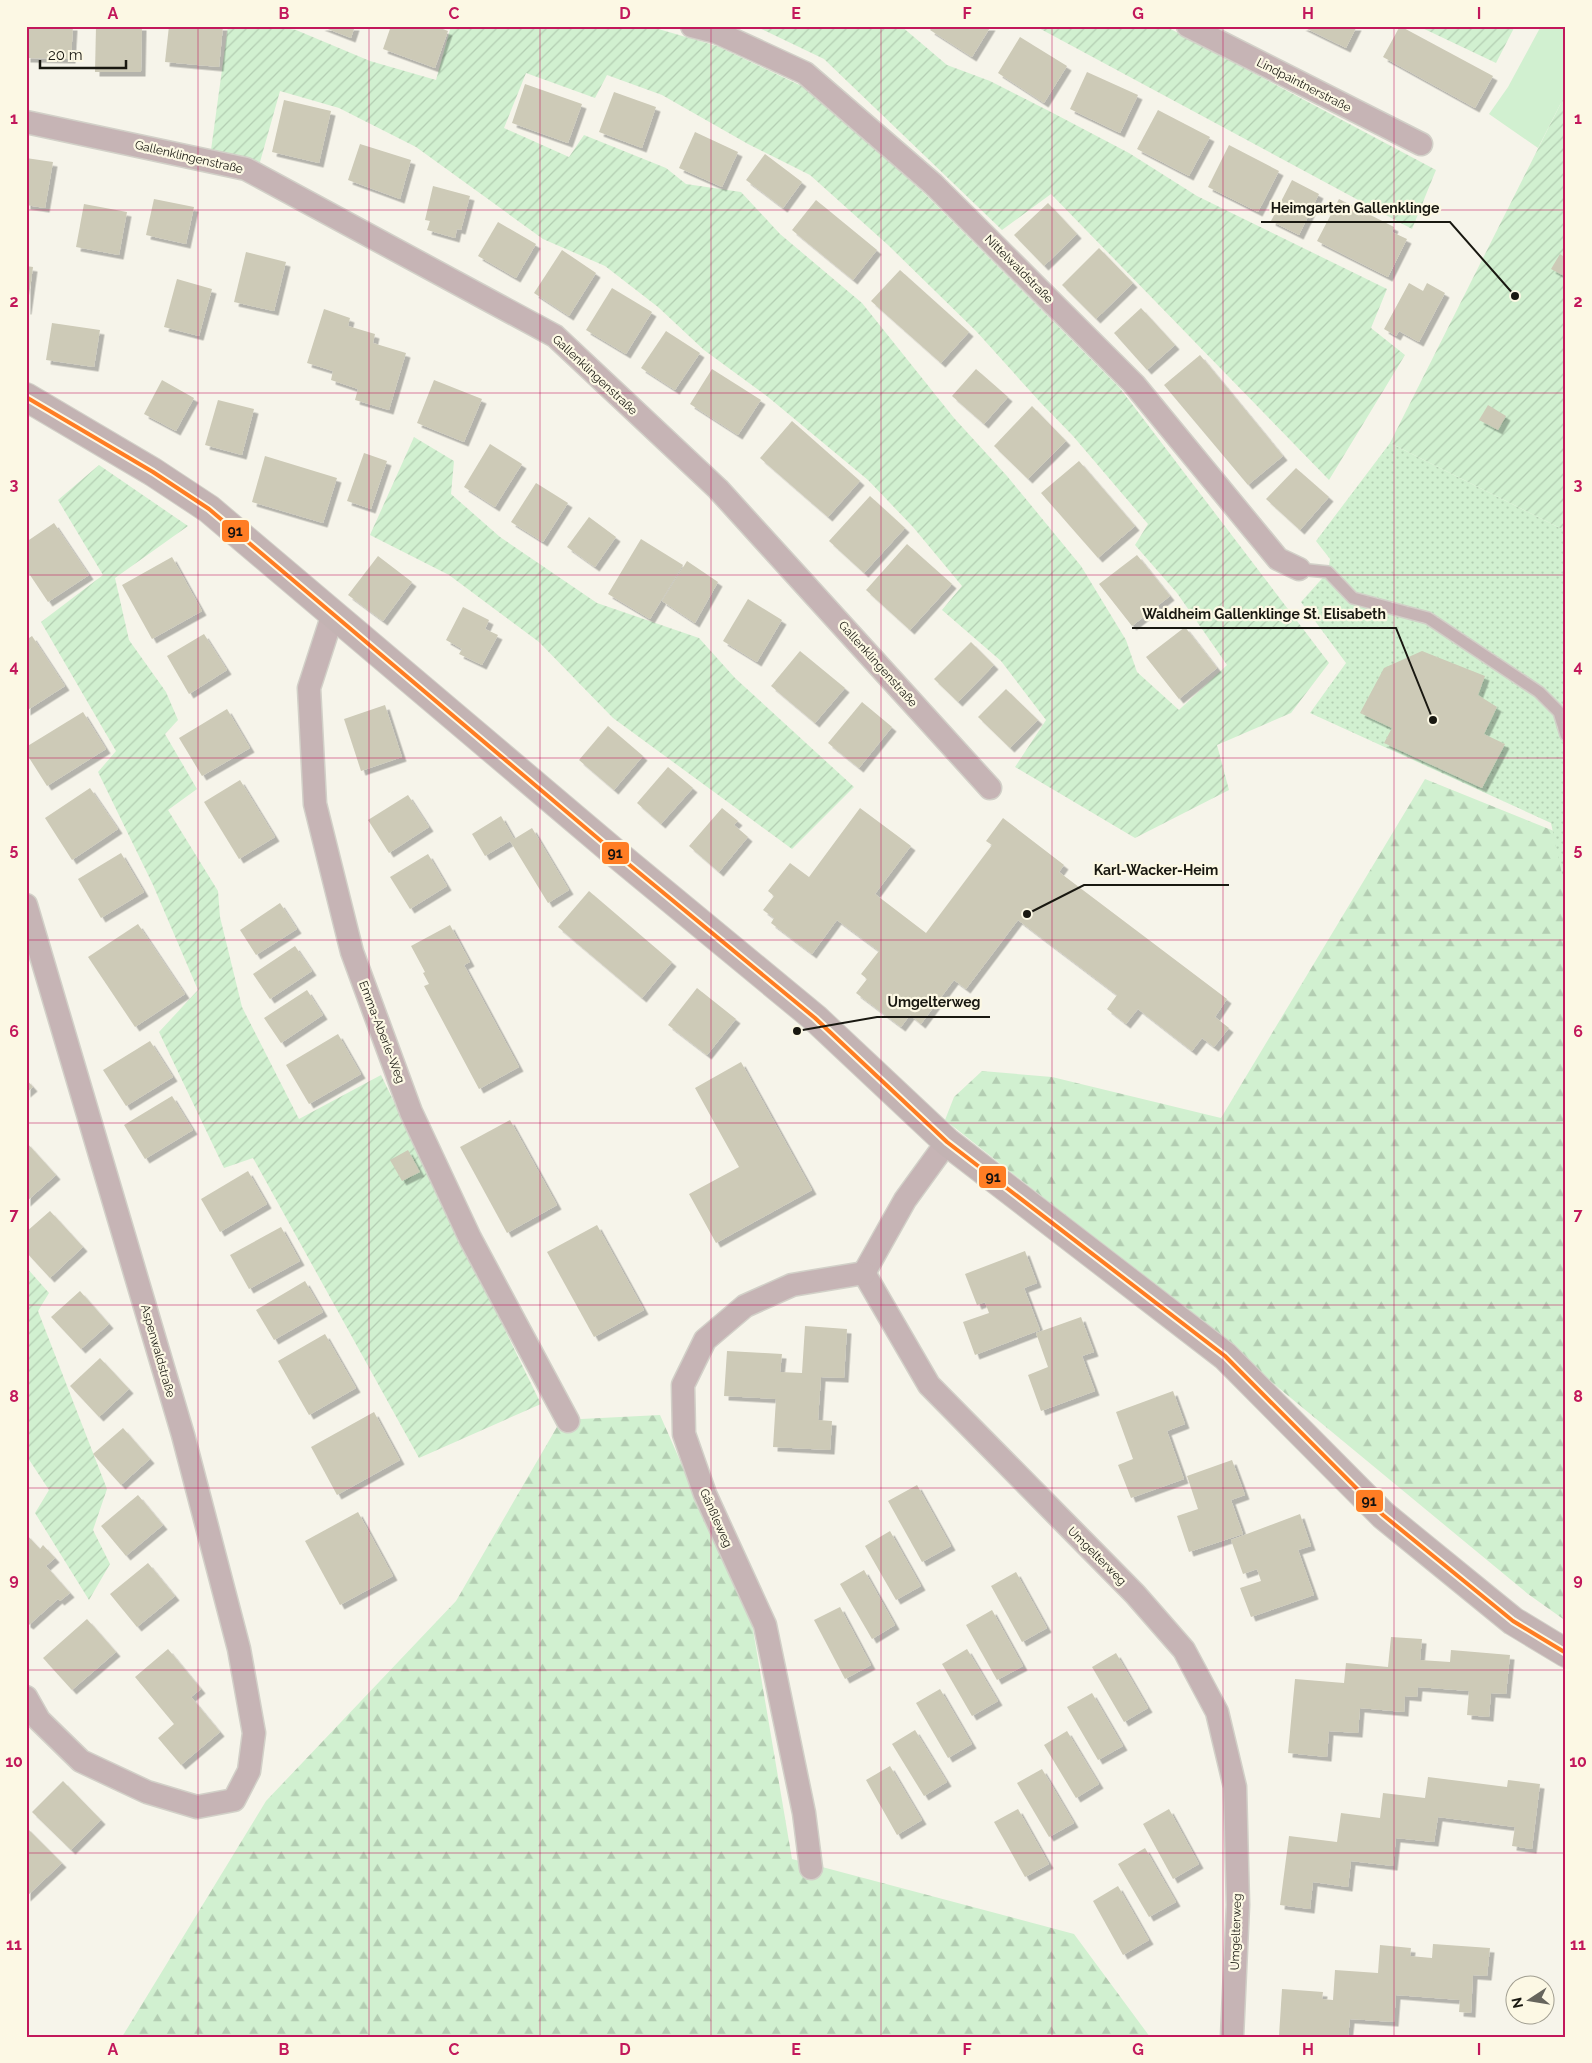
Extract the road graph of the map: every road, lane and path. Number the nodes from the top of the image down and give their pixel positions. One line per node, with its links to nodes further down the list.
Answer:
1 (692, 26): 6 (street, Nittelwaldstraße)
2 (1188, 26): 4 (street, Lindpaintnerstraße)
3 (26, 122): 9 (street, Gallenklingenstraße)
4 (1421, 144)
5 (26, 397): 7 (street)
6 (1299, 569): 8 (lane)
7 (333, 614): 11 (street); 13 (street, Emma-Aberle-Weg)
8 (1566, 735)
9 (990, 788)
10 (26, 905): 16 (street, Aspenwaldstraße)
11 (948, 1142): 12 (street); 14 (street)
12 (864, 1273): 17 (street, Gänßleweg); 18 (street, Umgelterweg)
13 (568, 1422)
14 (1566, 1653)
15 (26, 1697): 16 (street)
16 (33, 1727)
17 (810, 1868)
18 (1232, 2037)

